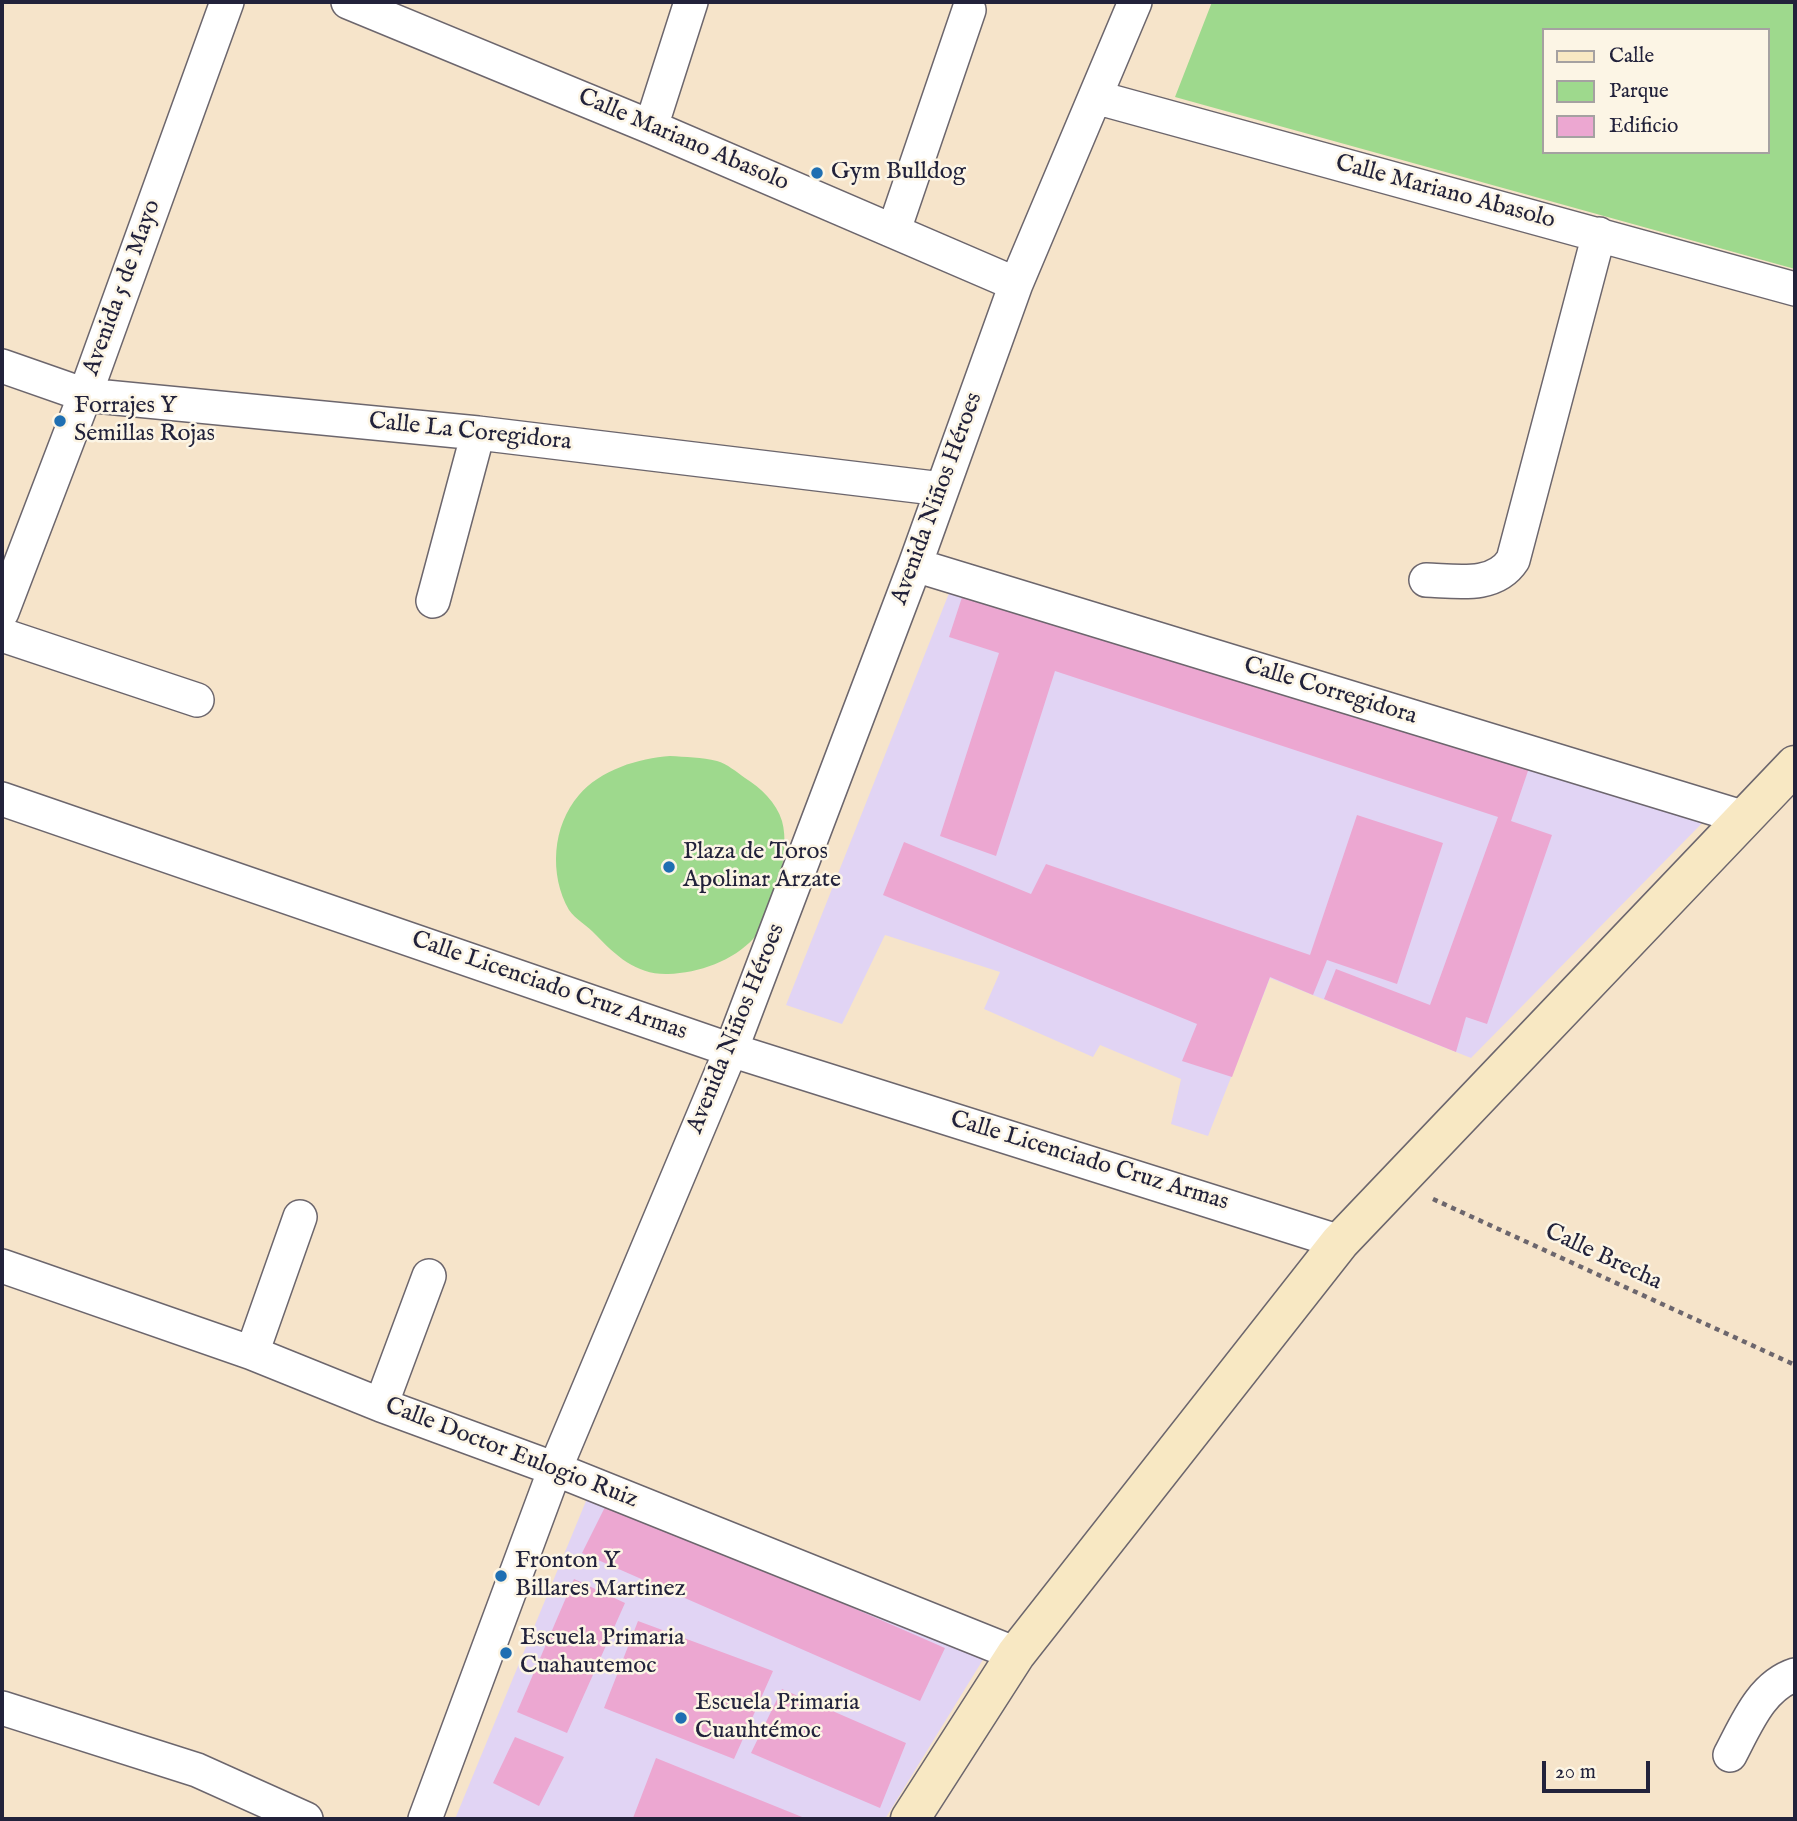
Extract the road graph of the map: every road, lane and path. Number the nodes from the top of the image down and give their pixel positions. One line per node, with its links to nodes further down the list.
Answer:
1 (227, 2): 13 (street, Avenida 5 de Mayo)
2 (348, 2): 7 (street, Calle Mariano Abasolo)
3 (691, 2): 7 (street)
4 (1135, 2): 6 (street, Avenida Niños Héroes)
5 (969, 10): 8 (street)
6 (1095, 97): 9 (street, Calle Mariano Abasolo); 10 (street, Avenida Niños Héroes)
7 (651, 127): 8 (street, Calle Mariano Abasolo)
8 (894, 230): 10 (street, Calle Mariano Abasolo)
9 (1599, 234): 11 (street, Calle Mariano Abasolo); 17 (street)
10 (1016, 284): 15 (street, Avenida Niños Héroes)
11 (1795, 289)
12 (2, 366): 13 (street, Calle La Coregidora)
13 (85, 395): 14 (street, Calle La Coregidora); 19 (street, Avenida 5 de Mayo)
14 (478, 433): 15 (street, Calle La Coregidora); 18 (street)
15 (942, 489): 16 (street, Avenida Niños Héroes)
16 (915, 565): 24 (street, Calle Corregidora); 25 (street, Avenida Niños Héroes)
17 (1426, 580)
18 (433, 601)
19 (2, 612)
20 (2, 635): 21 (street)
21 (197, 699)
22 (1795, 765): 24 (street)
23 (2, 799): 25 (street, Calle Licenciado Cruz Armas)
24 (1745, 818): 26 (street)
25 (732, 1050): 28 (street, Calle Licenciado Cruz Armas); 34 (street, Avenida Niños Héroes)
26 (1397, 1182): 28 (street); 32 (path, Calle Brecha)
27 (300, 1217): 31 (street)
28 (1340, 1242): 35 (street)
29 (2, 1266): 31 (street, Calle Doctor Eulogio Ruiz)
30 (429, 1276): 33 (street)
31 (252, 1353): 33 (street, Calle Doctor Eulogio Ruiz)
32 (1795, 1365)
33 (381, 1405): 34 (street, Calle Doctor Eulogio Ruiz)
34 (555, 1469): 35 (street, Calle Doctor Eulogio Ruiz); 40 (street, Avenida Niños Héroes)
35 (1016, 1654): 41 (street)
36 (1795, 1675): 38 (street)
37 (2, 1708): 39 (street)
38 (1730, 1755)
39 (306, 1819)
40 (425, 1819)
41 (911, 1819)

